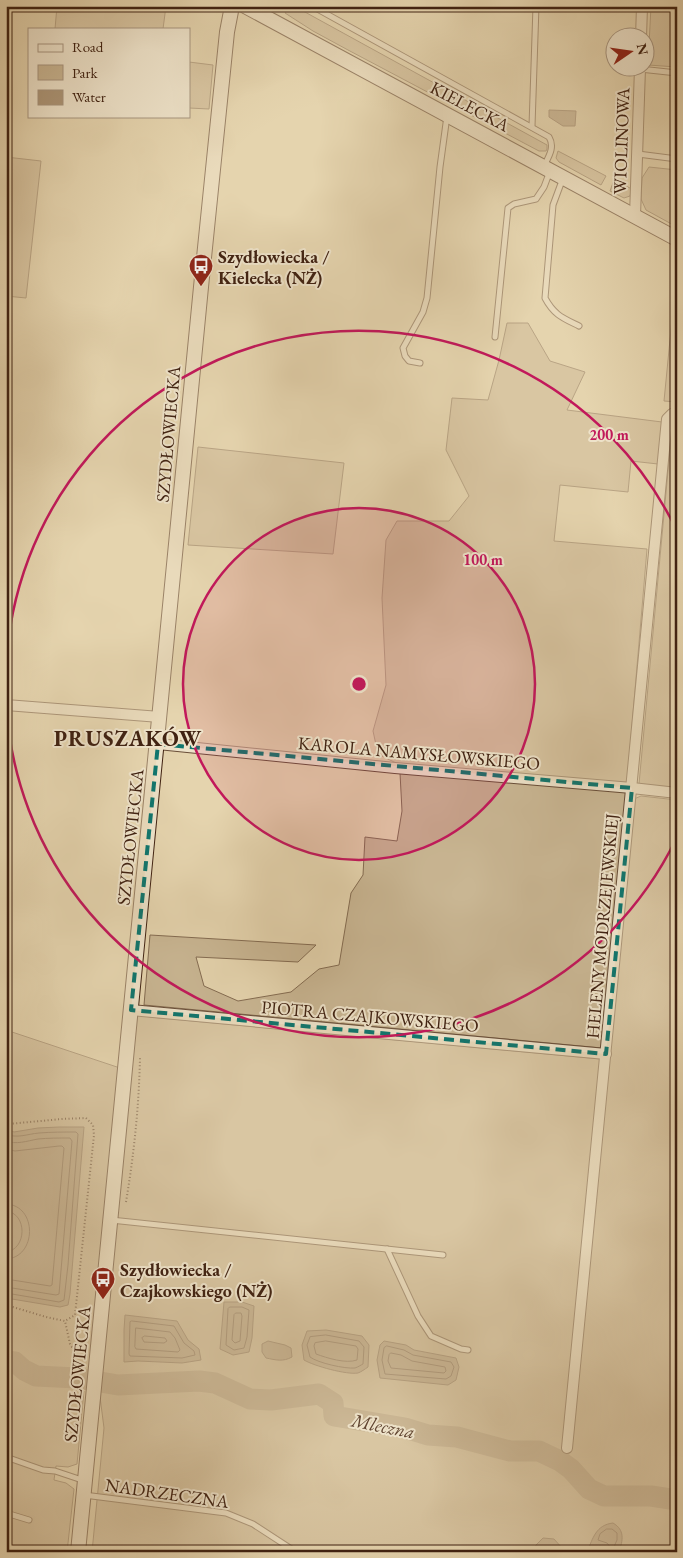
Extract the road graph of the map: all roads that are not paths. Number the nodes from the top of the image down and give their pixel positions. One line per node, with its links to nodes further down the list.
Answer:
1 (232, 6): 23 (street, SZYDŁOWIECKA)
2 (244, 6): 10 (street, KIELECKA)
3 (312, 6): 11 (lane)
4 (536, 6): 11 (lane)
5 (642, 6): 6 (street)
6 (641, 28)
7 (656, 70): 8 (lane)
8 (677, 72)
9 (640, 78): 12 (street, WIOLINOWA)
10 (447, 115): 14 (street, KIELECKA); 20 (lane)
11 (532, 126): 14 (lane)
12 (637, 154): 13 (lane); 16 (street, WIOLINOWA)
13 (677, 159)
14 (547, 169): 15 (street, KIELECKA); 19 (lane)
15 (564, 178): 16 (street, KIELECKA); 18 (lane)
16 (635, 216): 17 (street, KIELECKA)
17 (677, 239)
18 (579, 326)
19 (495, 337)
20 (420, 363)
21 (677, 412): 25 (street, HELENY MODRZEJEWSKIEJ)
22 (6, 705): 23 (street)
23 (160, 717): 24 (street, SZYDŁOWIECKA)
24 (158, 744): 25 (street, KAROLA NAMYSŁOWSKIEGO); 27 (street, SZYDŁOWIECKA)
25 (632, 788): 26 (street, KAROLA NAMYSŁOWSKIEGO); 28 (street, HELENY MODRZEJEWSKIEJ)
26 (677, 793)
27 (131, 1010): 28 (street, PIOTRA CZAJKOWSKIEGO); 29 (street, SZYDŁOWIECKA)
28 (606, 1054): 33 (street, HELENY MODRZEJEWSKIEJ)
29 (110, 1220): 30 (lane); 35 (street, SZYDŁOWIECKA)
30 (387, 1249): 31 (lane); 32 (lane)
31 (443, 1255)
32 (468, 1350)
33 (567, 1448)
34 (6, 1457): 35 (lane, NADRZECZNA)
35 (84, 1488): 38 (street, SZYDŁOWIECKA); 39 (lane, NADRZECZNA)
36 (6, 1513): 37 (lane)
37 (29, 1520)
38 (78, 1552)
39 (296, 1552)

